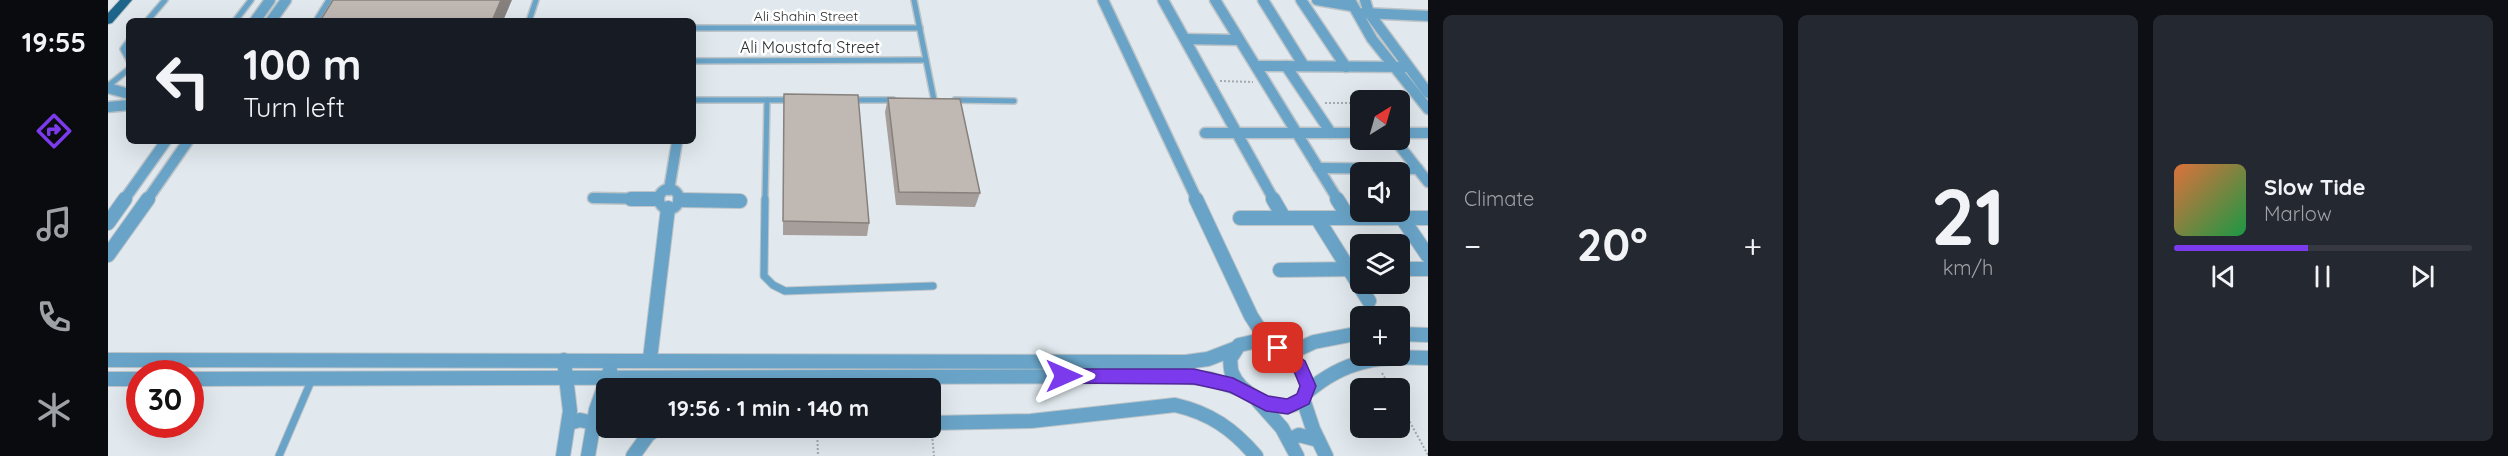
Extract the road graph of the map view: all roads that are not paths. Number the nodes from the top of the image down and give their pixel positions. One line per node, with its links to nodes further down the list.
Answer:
1 (126, 0): 24 (main road)
2 (165, 0): 18 (lane)
3 (251, 0): 19 (lane)
4 (270, 0): 20 (street)
5 (286, 0): 21 (street)
6 (329, 0): 22 (lane)
7 (536, 0): 23 (lane)
8 (914, 0): 26 (lane)
9 (1103, 0): 97 (street)
10 (1163, 0): 27 (street)
11 (1215, 0): 28 (street)
12 (1263, 0): 33 (street)
13 (1301, 0): 34 (street)
14 (1317, 0): 15 (street)
15 (1352, 5): 16 (street); 35 (street)
16 (1367, 6): 17 (street); 36 (street)
17 (1428, 16)
18 (150, 18)
19 (238, 18)
20 (257, 18)
21 (273, 18)
22 (318, 18)
23 (530, 18)
24 (108, 20)
25 (696, 28): 26 (lane, Ali Shahin Street)
26 (920, 28): 29 (lane)
27 (1185, 39): 28 (street); 55 (street)
28 (1239, 40): 31 (street)
29 (926, 60): 30 (lane, Ali Moustafa Street); 49 (lane)
30 (696, 61)
31 (1256, 66): 32 (street); 56 (street)
32 (1286, 66): 33 (street); 57 (street)
33 (1304, 66): 34 (street)
34 (1346, 67): 35 (street)
35 (1393, 67): 36 (street); 38 (street)
36 (1407, 67): 39 (street)
37 (126, 72): 40 (lane)
38 (1405, 81): 39 (street); 53 (street)
39 (1424, 82): 42 (street)
40 (108, 87): 41 (street)
41 (126, 93)
42 (1428, 93)
43 (696, 100): 44 (lane)
44 (767, 100): 45 (lane); 90 (lane)
45 (803, 100)
46 (851, 100): 47 (lane)
47 (898, 100)
48 (922, 100): 49 (lane)
49 (934, 100): 50 (lane)
50 (1014, 101)
51 (126, 105): 52 (street)
52 (108, 107)
53 (1428, 109)
54 (1205, 133): 55 (street)
55 (1237, 133): 56 (street); 76 (street)
56 (1297, 133): 57 (street); 65 (street)
57 (1330, 133): 58 (street)
58 (1350, 133)
59 (1410, 133): 60 (street)
60 (1428, 133)
61 (164, 144): 73 (street)
62 (186, 144): 74 (street)
63 (676, 144): 68 (street)
64 (1403, 150): 66 (street)
65 (1318, 168): 66 (street); 78 (street)
66 (1418, 169): 67 (street)
67 (1428, 182)
68 (669, 190): 70 (street); 72 (street)
69 (593, 198): 72 (street)
70 (680, 200): 71 (street); 72 (street)
71 (740, 201)
72 (662, 203): 103 (street)
73 (116, 212): 74 (street); 82 (street)
74 (138, 212): 83 (street)
75 (1240, 218): 76 (street)
76 (1284, 218): 77 (street)
77 (1317, 218): 78 (street); 85 (street)
78 (1349, 218)
79 (1410, 218): 80 (street)
80 (1428, 218)
81 (1405, 222): 84 (street)
82 (108, 223)
83 (108, 255)
84 (1428, 256)
85 (1350, 262)
86 (1350, 269): 89 (street)
87 (1410, 269): 88 (street)
88 (1428, 269)
89 (1280, 270)
90 (933, 286)
91 (1366, 294): 92 (street)
92 (1369, 301)
93 (1410, 334): 95 (street)
94 (1350, 335): 97 (street)
95 (1428, 335)
96 (1234, 349): 97 (street); 104 (street); 118 (street)
97 (1283, 351): 119 (street)
98 (1428, 358): 119 (street)
99 (531, 359): 101 (street); 105 (street); 110 (street)
100 (108, 360): 105 (street)
101 (564, 360): 102 (street); 111 (street)
102 (612, 360): 103 (street); 106 (street)
103 (648, 360): 104 (street); 107 (street)
104 (1198, 360): 116 (street)
105 (341, 361): 109 (street)
106 (608, 377): 107 (street); 111 (street); 121 (street)
107 (644, 377): 112 (street)
108 (312, 378): 109 (street); 115 (street); 126 (lane)
109 (333, 378): 110 (street)
110 (527, 378): 111 (street)
111 (564, 378): 120 (street)
112 (690, 378)
113 (108, 379): 114 (street)
114 (126, 379)
115 (204, 379)
116 (1210, 379): 117 (street); 118 (street)
117 (941, 382)
118 (1250, 394): 119 (street); 124 (street)
119 (1305, 396): 125 (street)
120 (569, 423): 121 (street); 127 (street)
121 (593, 423): 128 (street)
122 (941, 423): 130 (street)
123 (646, 438): 129 (street)
124 (1289, 440): 125 (street); 131 (street)
125 (1318, 440): 132 (street)
126 (279, 456)
127 (563, 456)
128 (588, 456)
129 (633, 456)
130 (1256, 456)
131 (1297, 456)
132 (1326, 456)

